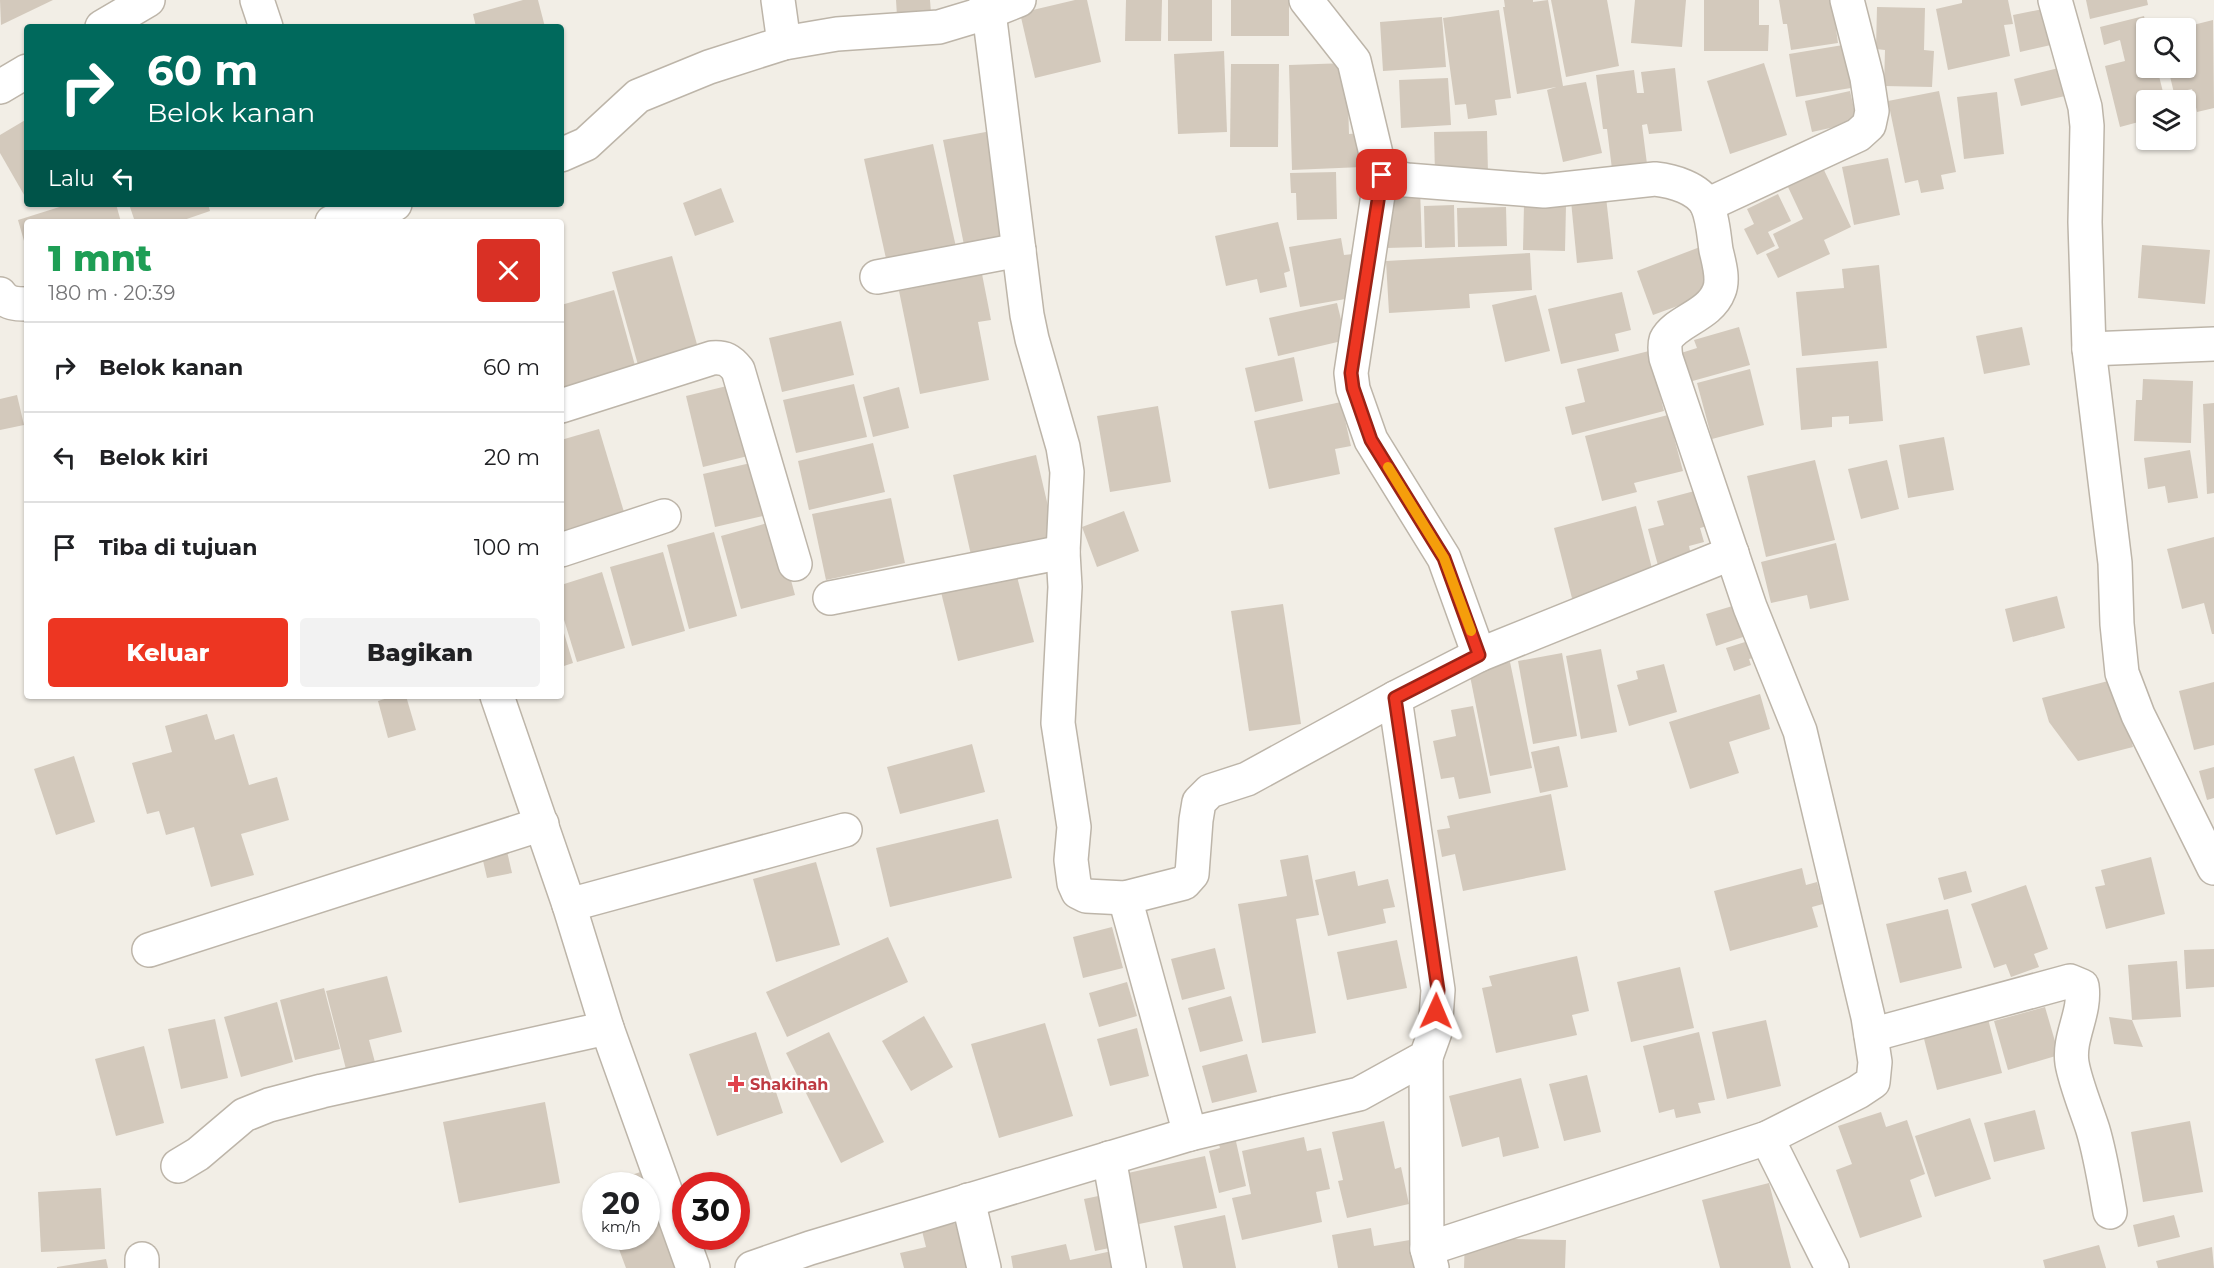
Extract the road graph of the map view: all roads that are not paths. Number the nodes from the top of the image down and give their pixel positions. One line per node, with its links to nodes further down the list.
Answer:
1 (148, 0): 8 (street)
2 (257, 0): 9 (street)
3 (778, 0): 10 (street)
4 (1306, 0): 14 (street)
5 (1847, 0): 15 (street)
6 (2055, 0): 23 (street)
7 (998, 4): 10 (street); 18 (street)
8 (107, 24)
9 (265, 24)
10 (784, 43): 13 (street)
11 (24, 73): 12 (street)
12 (0, 87)
13 (564, 154)
14 (1382, 175): 15 (street); 31 (street)
15 (1707, 205): 28 (street)
16 (384, 207): 17 (street)
17 (342, 219)
18 (1019, 250): 19 (street); 27 (street)
19 (877, 277)
20 (0, 294): 21 (street)
21 (24, 304)
22 (2214, 344): 23 (street)
23 (2089, 349): 36 (street)
24 (564, 404): 29 (street)
25 (664, 516): 26 (street)
26 (564, 549)
27 (1063, 552): 30 (street); 37 (street)
28 (1732, 553): 31 (street); 41 (street)
29 (795, 564)
30 (830, 598)
31 (1479, 655): 32 (street)
32 (1395, 698): 37 (street); 42 (street)
33 (498, 699): 34 (street)
34 (542, 824): 38 (street); 39 (street)
35 (845, 830): 38 (street)
36 (2214, 868)
37 (1125, 898): 43 (street)
38 (569, 905): 40 (street)
39 (148, 950)
40 (607, 1028): 46 (street); 50 (street)
41 (1871, 1035): 44 (street); 48 (street)
42 (1426, 1057): 43 (street); 49 (street)
43 (1190, 1134): 45 (street)
44 (1767, 1138): 49 (street); 54 (street)
45 (1109, 1158): 47 (street); 53 (street)
46 (178, 1166)
47 (968, 1200): 51 (street); 52 (street)
48 (2110, 1212)
49 (1429, 1259)
50 (693, 1268)
51 (752, 1268)
52 (984, 1268)
53 (1129, 1268)
54 (1832, 1268)

